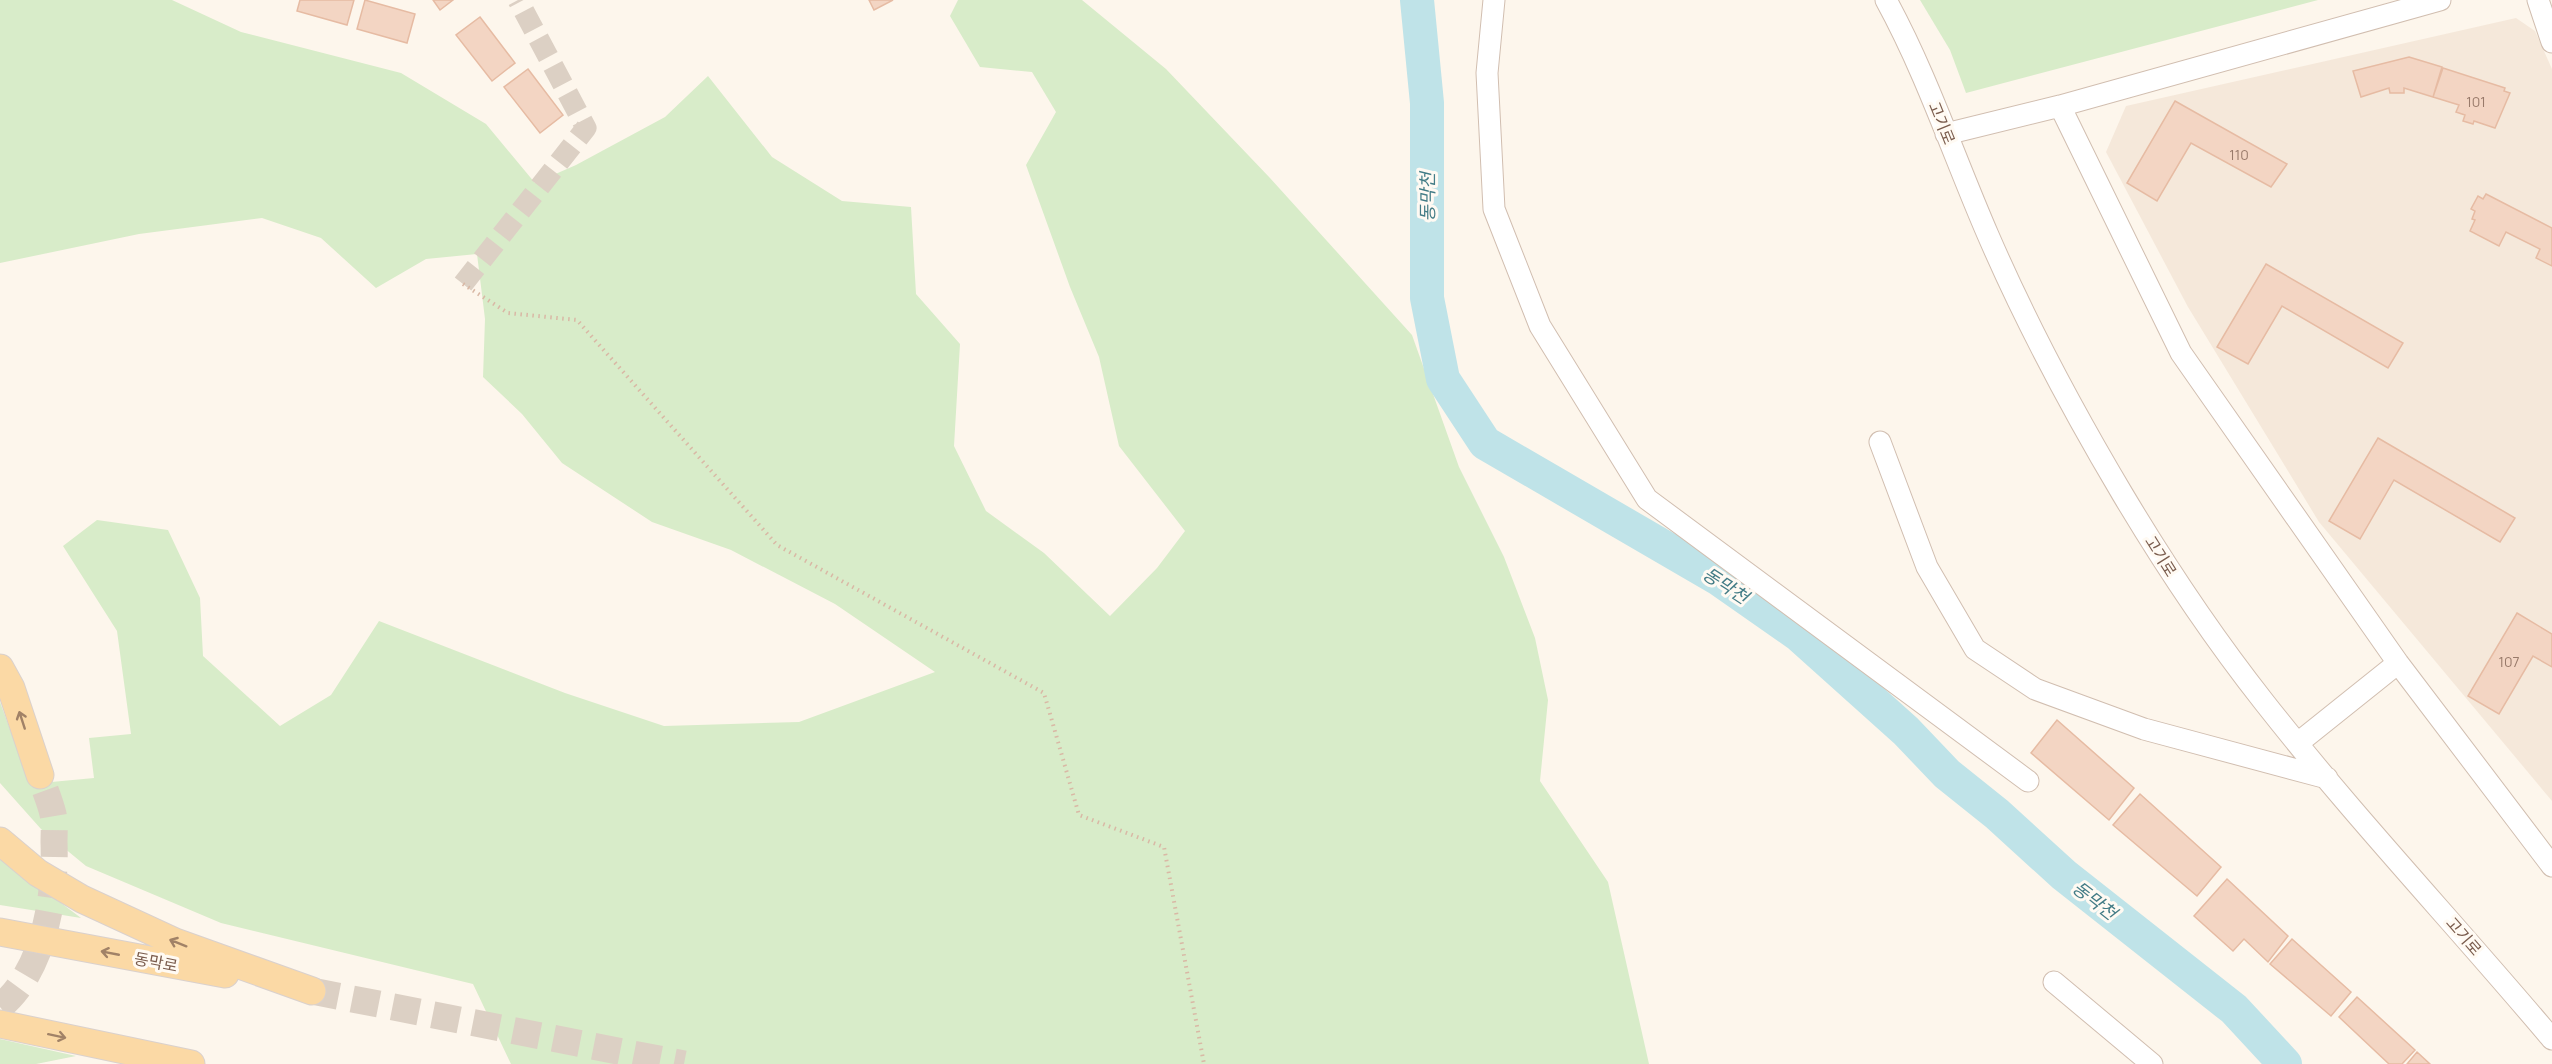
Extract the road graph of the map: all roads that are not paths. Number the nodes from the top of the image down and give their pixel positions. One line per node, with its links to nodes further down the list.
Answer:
1 (1494, 0): 14 (street)
2 (1886, 0): 7 (street, 고기로)
3 (2440, 0): 6 (street)
4 (2538, 0): 5 (street)
5 (2552, 42)
6 (2060, 106): 7 (street); 9 (street)
7 (1946, 134): 11 (street, 고기로)
8 (1880, 442): 13 (street)
9 (2398, 663): 11 (street); 17 (street)
10 (0, 668): 12 (main road, one-way to 10)
11 (2298, 743): 13 (street, 고기로)
12 (40, 775)
13 (2327, 778): 22 (street, 고기로)
14 (2028, 781)
15 (0, 824): 18 (main road)
16 (0, 841): 18 (main road)
17 (2552, 866)
18 (82, 899): 19 (main road, 동막로)
19 (0, 932)
20 (2054, 982): 24 (street)
21 (0, 1024): 23 (main road, one-way to 23)
22 (2552, 1039)
23 (191, 1064)
24 (2152, 1064)

